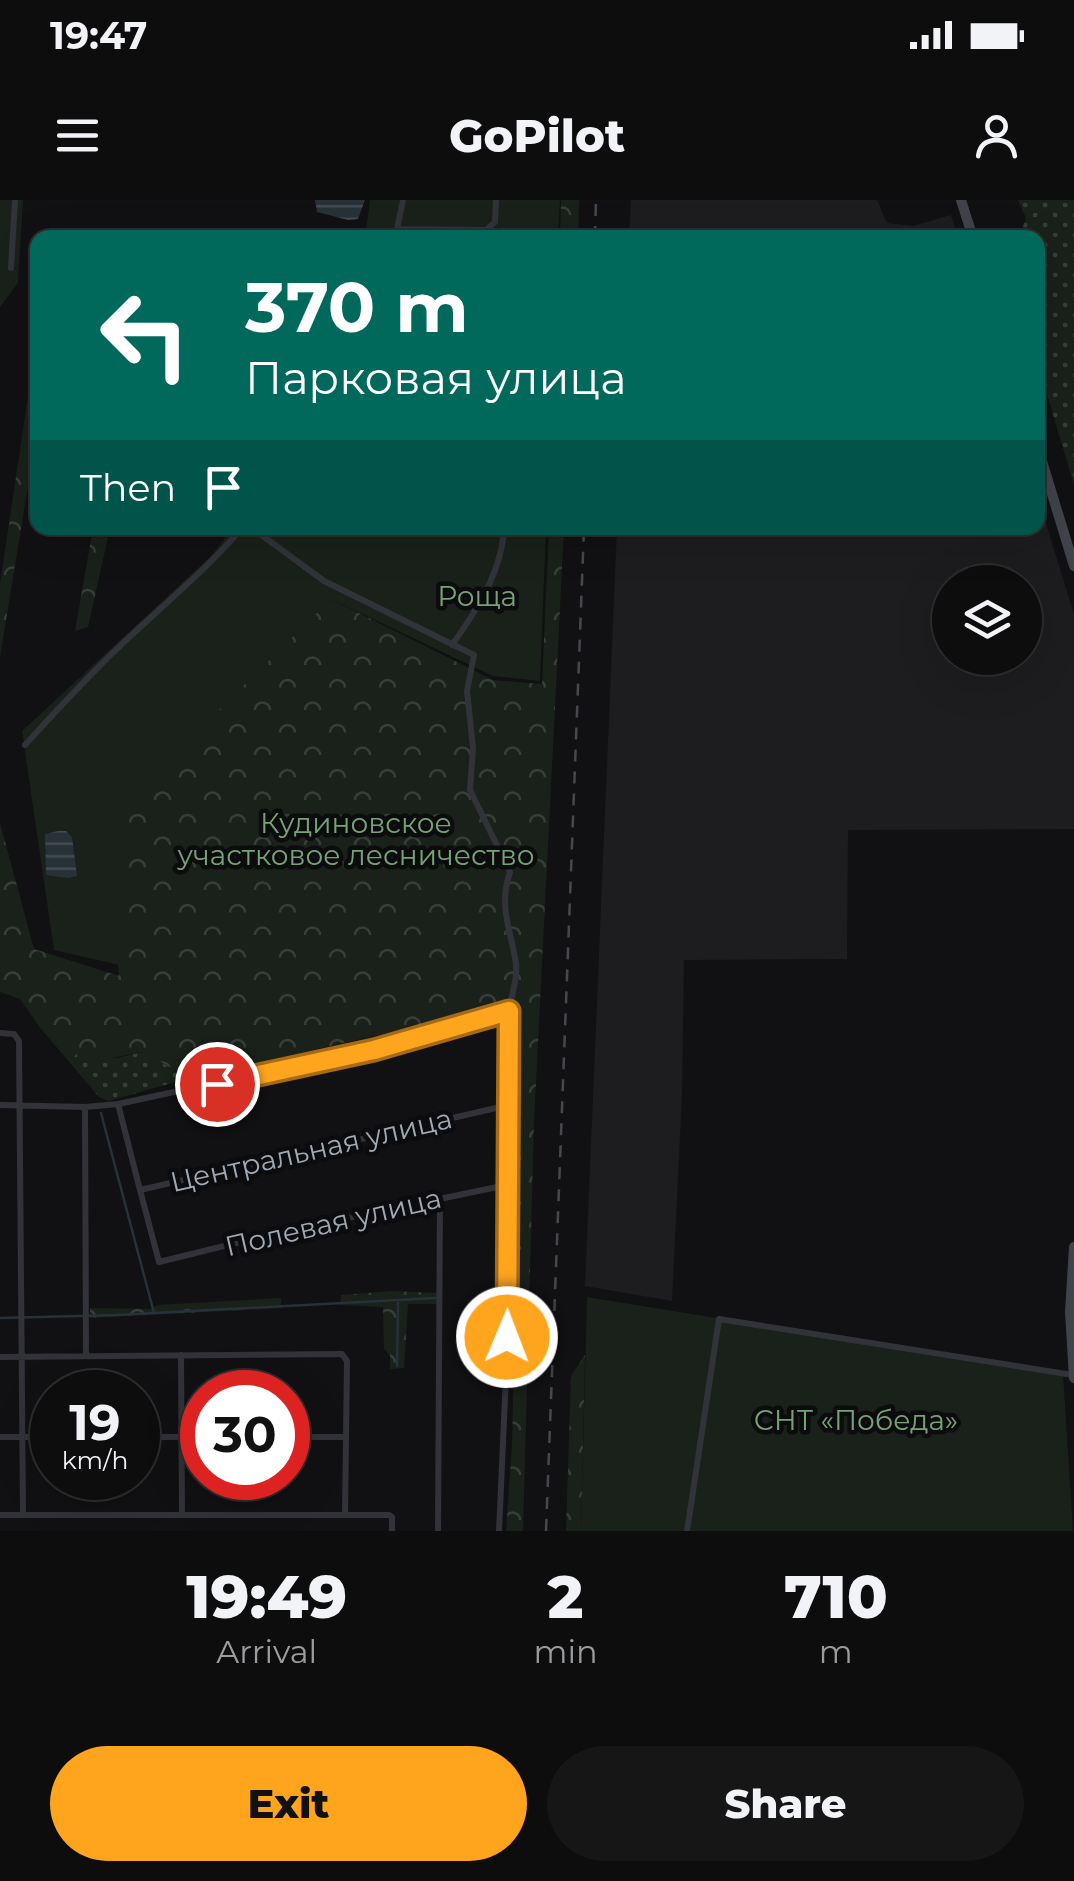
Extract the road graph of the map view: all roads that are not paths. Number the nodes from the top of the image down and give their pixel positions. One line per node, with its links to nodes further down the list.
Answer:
1 (15, 200): 6 (street)
2 (403, 200): 3 (street)
3 (496, 200)
4 (961, 200): 5 (main road)
5 (970, 230)
6 (12, 268)
7 (1045, 471): 11 (main road)
8 (236, 535): 13 (street)
9 (262, 535): 12 (street)
10 (504, 535): 12 (street)
11 (1074, 566)
12 (452, 645): 14 (street)
13 (25, 745)
14 (509, 1011): 16 (street); 18 (street)
15 (0, 1033): 19 (street)
16 (118, 1104): 20 (street); 22 (street, Центральная улица)
17 (0, 1105): 19 (street)
18 (510, 1105): 21 (street); 22 (street, Центральная улица)
19 (20, 1106): 20 (street); 28 (street)
20 (84, 1108): 25 (street)
21 (507, 1185): 23 (street, Полевая улица); 43 (street)
22 (140, 1190): 23 (street, Полевая улица)
23 (440, 1198): 42 (street)
24 (1074, 1247): 30 (main road)
25 (86, 1354): 26 (street); 28 (street)
26 (181, 1354): 29 (street); 34 (street)
27 (0, 1357): 28 (street)
28 (20, 1357): 32 (street)
29 (182, 1370)
30 (1074, 1377): 44 (street)
31 (0, 1436): 32 (street)
32 (22, 1436): 33 (street); 40 (street)
33 (30, 1436)
34 (346, 1436): 35 (street); 38 (street)
35 (310, 1437)
36 (182, 1500): 37 (street)
37 (182, 1514): 38 (street); 40 (street)
38 (346, 1514): 41 (street)
39 (0, 1515): 40 (street)
40 (23, 1515)
41 (392, 1531)
42 (438, 1531)
43 (499, 1531)
44 (687, 1531)

